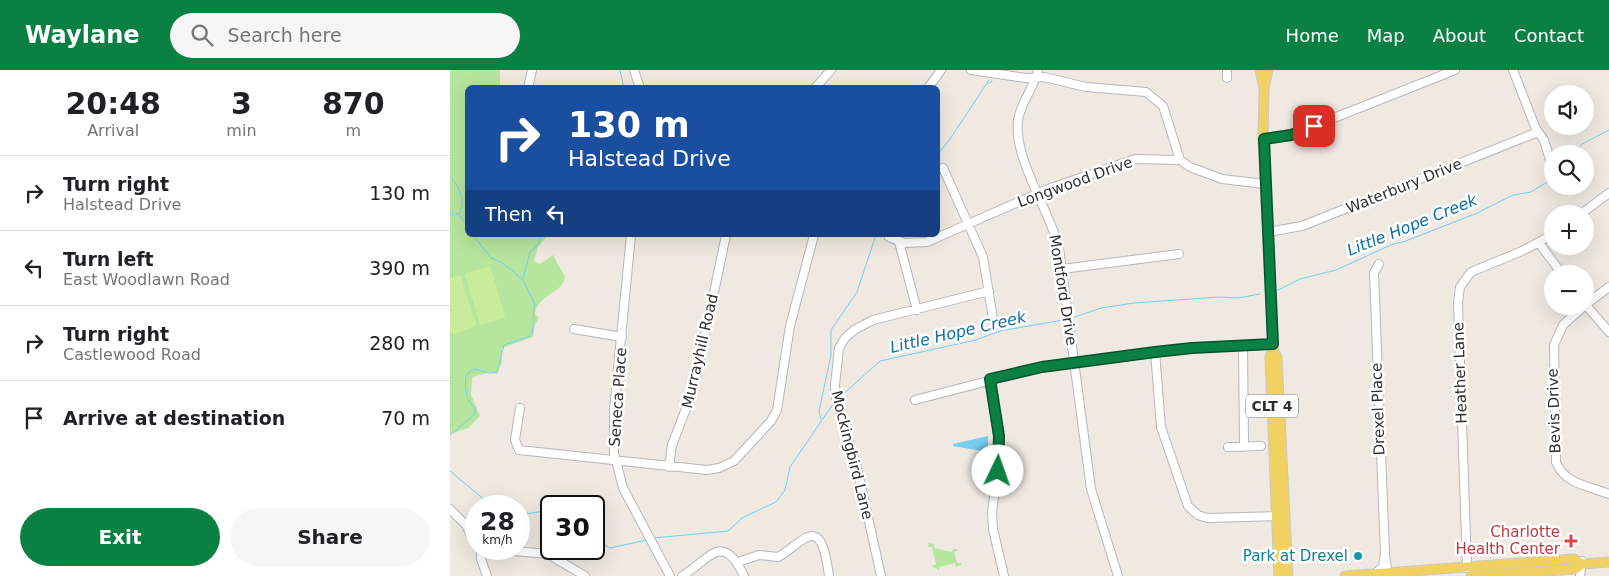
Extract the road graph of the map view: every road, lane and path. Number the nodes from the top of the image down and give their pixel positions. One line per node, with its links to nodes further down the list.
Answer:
1 (532, 70): 11 (street)
2 (634, 70): 12 (street)
3 (831, 70): 13 (street)
4 (941, 70): 14 (street)
5 (971, 70): 10 (street)
6 (1260, 70): 15 (main road)
7 (1268, 70): 15 (main road)
8 (1455, 70): 17 (street)
9 (1514, 70): 16 (street)
10 (1037, 73): 19 (street); 22 (street, Montford Drive)
11 (529, 85)
12 (639, 85)
13 (818, 85)
14 (930, 85)
15 (1264, 88): 17 (main road)
16 (1538, 132): 18 (street); 26 (street, Waterbury Drive)
17 (1264, 139): 21 (main road)
18 (1546, 145)
19 (1180, 160): 21 (street, Longwood Drive); 22 (street, Longwood Drive)
20 (943, 168): 25 (street)
21 (1265, 184): 26 (main road)
22 (1039, 193): 25 (street, Longwood Drive); 39 (street, Montford Drive)
23 (1609, 193): 24 (street)
24 (1593, 205)
25 (968, 224): 27 (street, Longwood Drive); 41 (street)
26 (1268, 232): 51 (main road)
27 (940, 236)
28 (631, 237): 49 (street, Seneca Place)
29 (726, 237): 61 (street, Murrayhill Road)
30 (813, 237): 61 (street)
31 (889, 237): 34 (street, Longwood Drive)
32 (938, 237): 34 (street, Longwood Drive)
33 (1544, 240): 35 (street, Heather Lane)
34 (899, 242): 43 (street)
35 (1539, 243): 38 (street); 75 (street, Heather Lane)
36 (1179, 254): 39 (street)
37 (1379, 264): 67 (street, Drexel Place)
38 (1555, 265)
39 (1062, 269): 53 (street, Montford Drive)
40 (1609, 287): 42 (street, Bevis Drive)
41 (990, 291): 43 (street, Mockingbird Lane); 46 (street)
42 (1594, 298)
43 (917, 310): 83 (street, Mockingbird Lane)
44 (1575, 315): 62 (street, Bevis Drive)
45 (1594, 315): 48 (street)
46 (994, 325)
47 (574, 328): 49 (street)
48 (1609, 332)
49 (622, 337): 60 (street, Seneca Place)
50 (1243, 345): 51 (street); 52 (street); 59 (street)
51 (1273, 346): 64 (main road, CLT 4); 87 (main road)
52 (1155, 352): 53 (street); 64 (street)
53 (1074, 363): 54 (street); 85 (street, Montford Drive)
54 (990, 379): 55 (street); 84 (street)
55 (915, 400)
56 (520, 408): 60 (street)
57 (1261, 446): 59 (street)
58 (1228, 447): 59 (street)
59 (1244, 447)
60 (615, 461): 61 (street); 79 (street, Seneca Place)
61 (669, 466)
62 (1609, 494)
63 (450, 509): 65 (street)
64 (1277, 516): 86 (main road, CLT 4)
65 (465, 524)
66 (530, 552): 72 (street)
67 (1385, 554): 73 (street, Drexel Place); 74 (street, Drexel Place)
68 (480, 560): 76 (street)
69 (1582, 561): 71 (main road); 75 (main road); 89 (street)
70 (738, 562): 80 (street); 81 (street); 82 (street)
71 (1609, 562)
72 (569, 567): 77 (street); 78 (street)
73 (1376, 573): 74 (main road); 88 (main road)
74 (1388, 574): 75 (main road)
75 (1467, 574)
76 (488, 576)
77 (573, 576)
78 (585, 576)
79 (670, 576)
80 (682, 576)
81 (744, 576)
82 (829, 576)
83 (881, 576)
84 (1004, 576)
85 (1118, 576)
86 (1279, 576)
87 (1288, 576)
88 (1345, 576)
89 (1580, 576)

